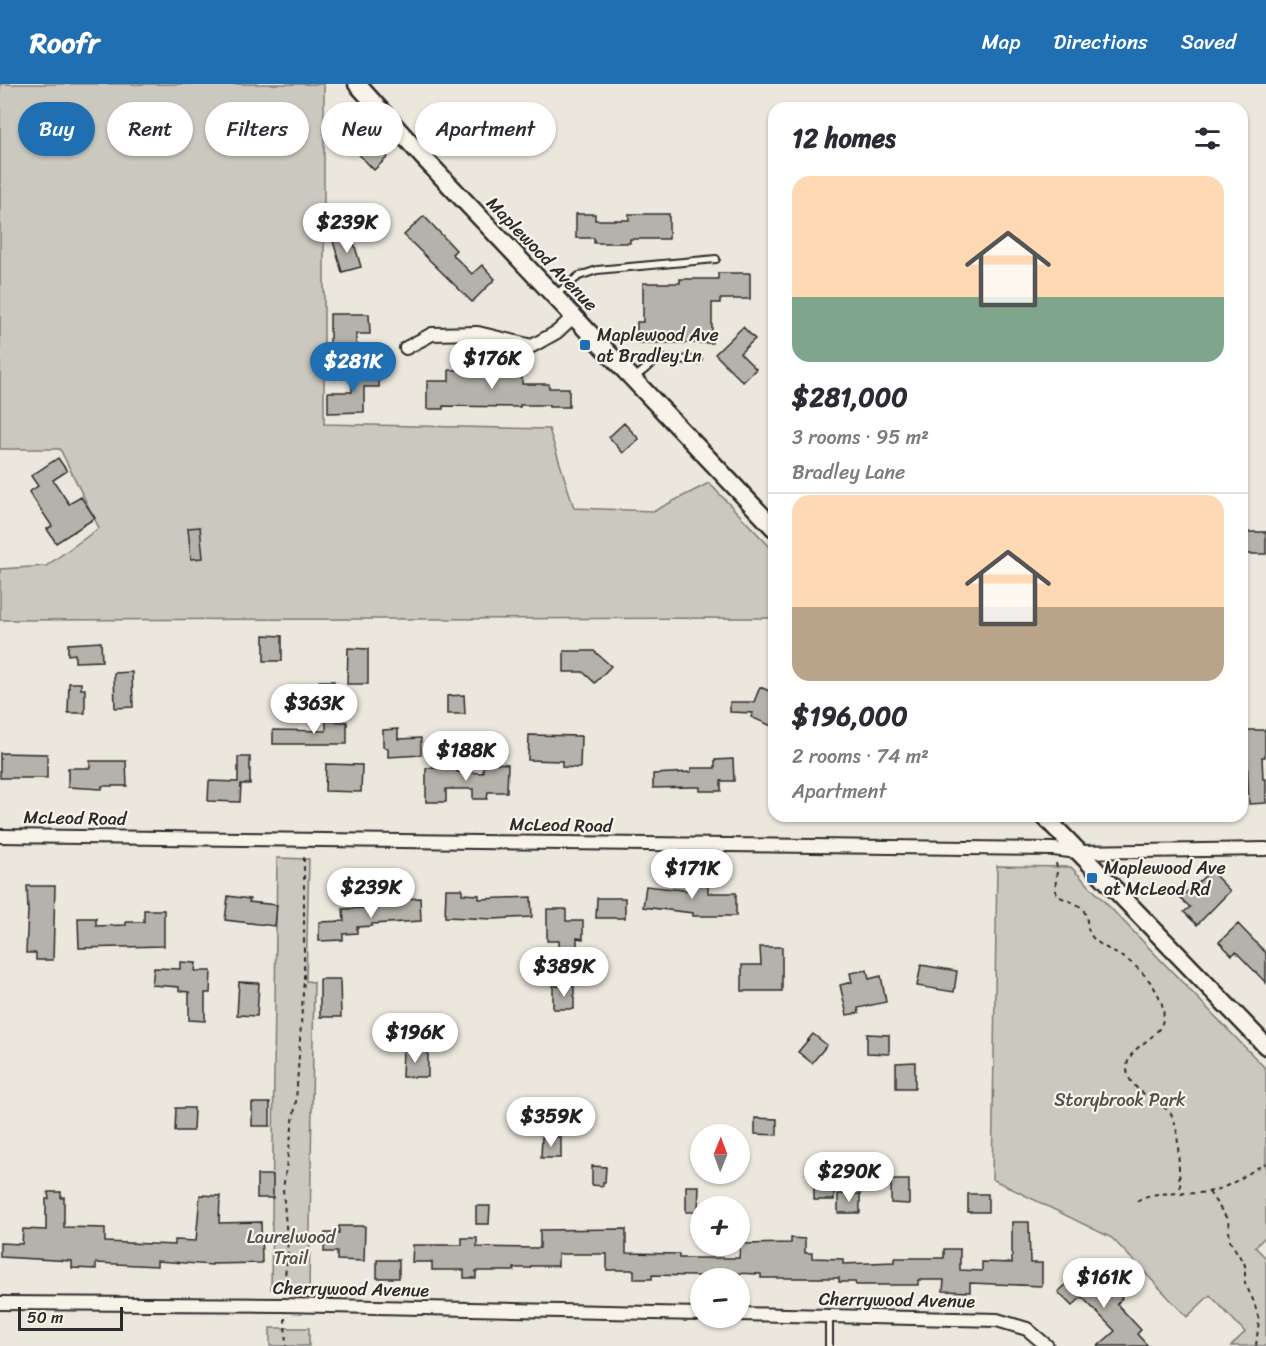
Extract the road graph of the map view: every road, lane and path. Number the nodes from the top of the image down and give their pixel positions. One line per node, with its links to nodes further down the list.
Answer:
1 (357, 84): 3 (street, Maplewood Avenue)
2 (716, 259): 3 (lane)
3 (555, 296): 4 (street, Maplewood Avenue)
4 (574, 316): 5 (street); 7 (street, Maplewood Avenue)
5 (406, 348)
6 (698, 360): 7 (lane)
7 (634, 378): 8 (street, Maplewood Avenue)
8 (768, 522)
9 (1050, 822): 14 (street)
10 (0, 836): 11 (street, McLeod Road)
11 (310, 839): 12 (street, McLeod Road); 21 (path)
12 (1053, 849): 14 (street, McLeod Road); 18 (path)
13 (1266, 849): 14 (street, McLeod Road)
14 (1078, 852): 15 (street)
15 (1266, 1046)
16 (1266, 1163): 17 (path)
17 (1209, 1192): 18 (path); 28 (path)
18 (1182, 1195): 19 (path)
19 (1137, 1201)
20 (0, 1302): 21 (street, Cherrywood Avenue)
21 (282, 1305): 22 (street, Cherrywood Avenue); 25 (path)
22 (690, 1314)
23 (750, 1314): 24 (street, Cherrywood Avenue)
24 (829, 1316): 26 (lane); 27 (street, Cherrywood Avenue)
25 (286, 1346)
26 (829, 1346)
27 (1047, 1346)
28 (1257, 1346)

